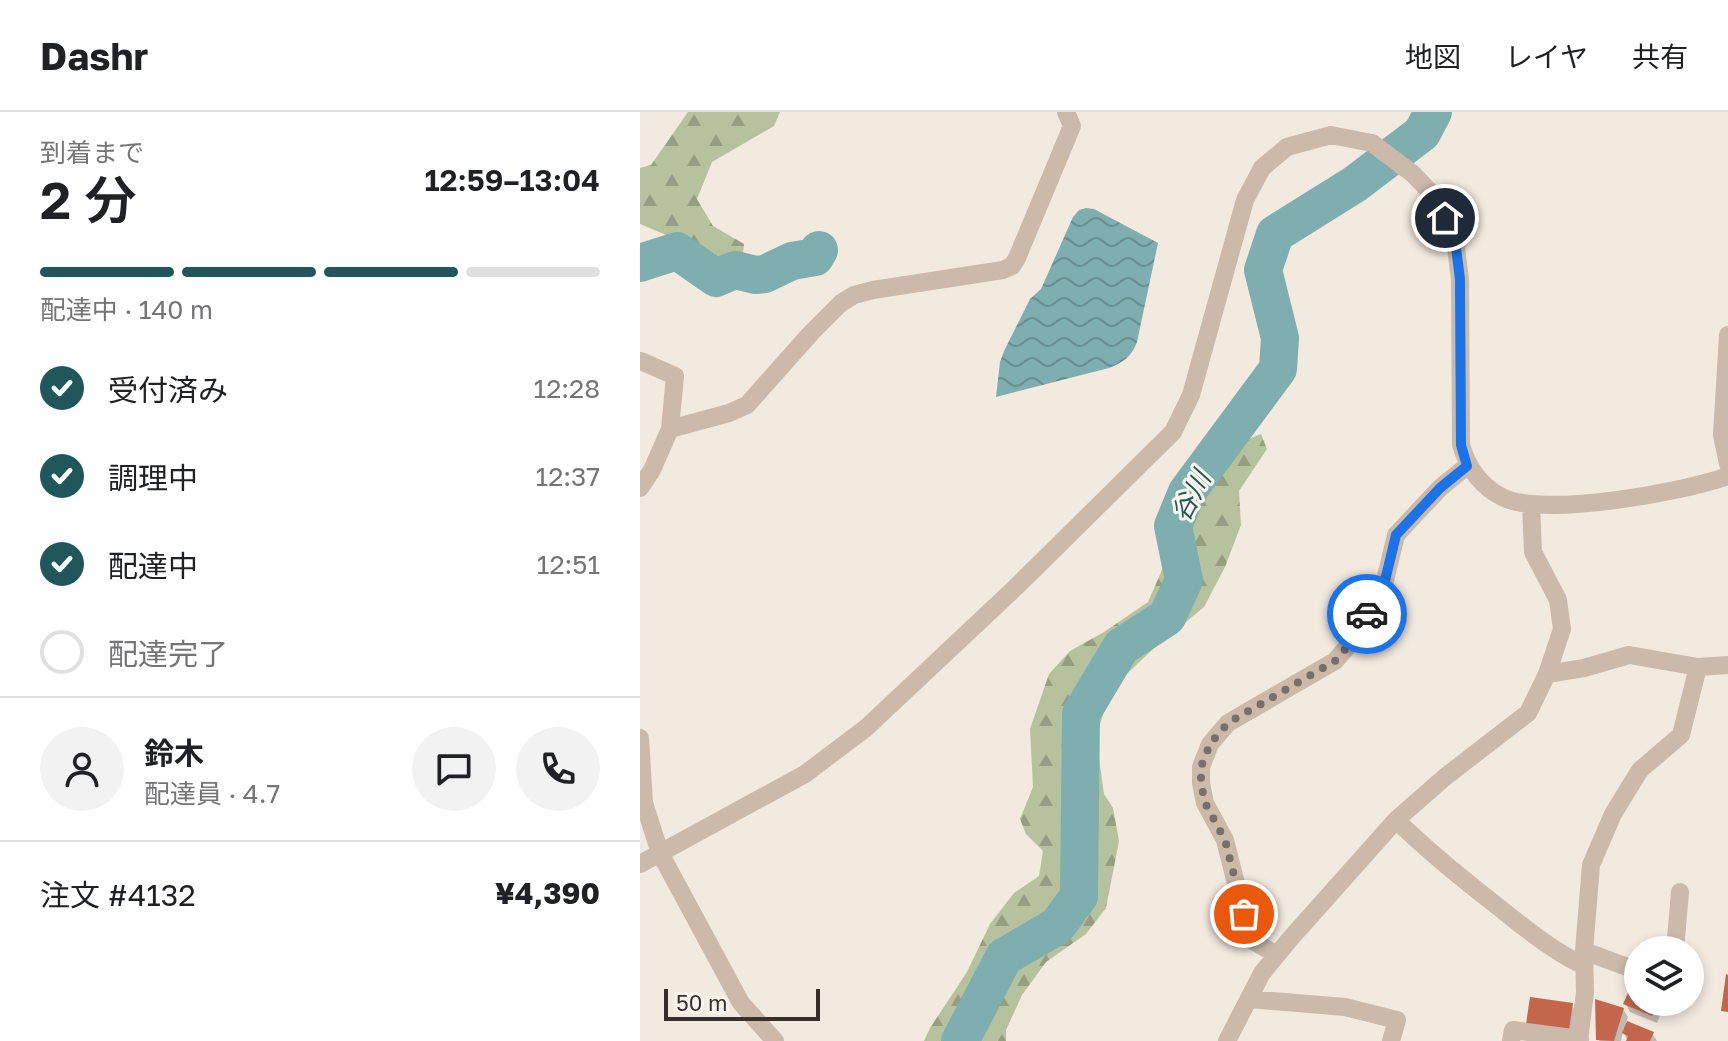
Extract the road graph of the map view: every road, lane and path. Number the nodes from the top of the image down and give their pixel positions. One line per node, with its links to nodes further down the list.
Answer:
1 (1066, 112): 4 (street)
2 (1728, 335): 5 (street)
3 (641, 361): 4 (street)
4 (670, 429): 8 (street)
5 (1728, 464)
6 (1467, 466): 9 (street); 15 (street); 19 (street)
7 (1728, 476): 9 (street)
8 (640, 488)
9 (1531, 504): 12 (street)
10 (1728, 665): 11 (street)
11 (1698, 667): 12 (street); 20 (street)
12 (1547, 674): 14 (street)
13 (640, 738): 15 (street)
14 (1396, 820): 19 (street); 20 (street)
15 (660, 853): 16 (street); 24 (street)
16 (640, 864)
17 (1680, 892): 18 (street)
18 (1676, 936)
19 (1277, 955): 22 (street)
20 (1584, 958): 21 (street); 23 (street)
21 (1624, 968)
22 (1249, 999): 25 (street); 26 (street)
23 (1580, 1040): 27 (street)
24 (775, 1041)
25 (1227, 1041)
26 (1391, 1041)
27 (1511, 1041)

